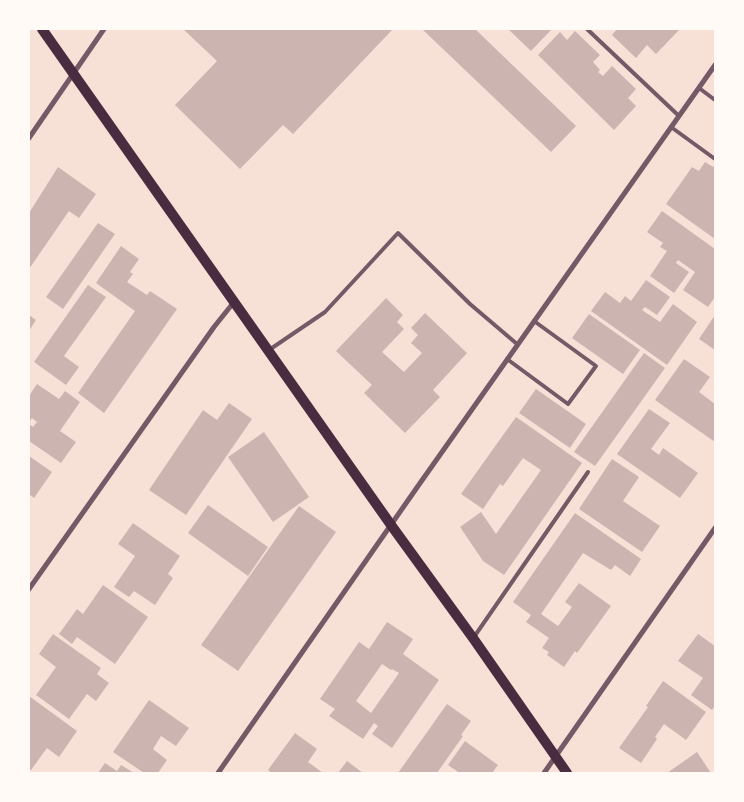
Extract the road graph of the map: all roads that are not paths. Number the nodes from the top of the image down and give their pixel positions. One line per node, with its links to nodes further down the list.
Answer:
1 (42, 29): 5 (main road)
2 (104, 29): 5 (street)
3 (587, 29): 8 (lane)
4 (715, 65): 6 (street)
5 (73, 74): 10 (street); 12 (main road)
6 (699, 88): 7 (lane); 8 (street)
7 (715, 100)
8 (679, 116): 9 (street)
9 (671, 127): 11 (lane); 13 (street)
10 (29, 138)
11 (715, 159)
12 (234, 301): 15 (main road); 20 (street)
13 (534, 320): 14 (street); 16 (lane)
14 (517, 344): 15 (lane); 16 (street)
15 (269, 350): 18 (main road)
16 (507, 359): 18 (street)
17 (588, 472): 21 (lane)
18 (391, 525): 21 (main road); 23 (street)
19 (715, 528): 22 (street)
20 (29, 589)
21 (473, 638): 22 (main road)
22 (555, 757): 24 (street); 25 (main road)
23 (218, 773)
24 (544, 773)
25 (567, 773)

